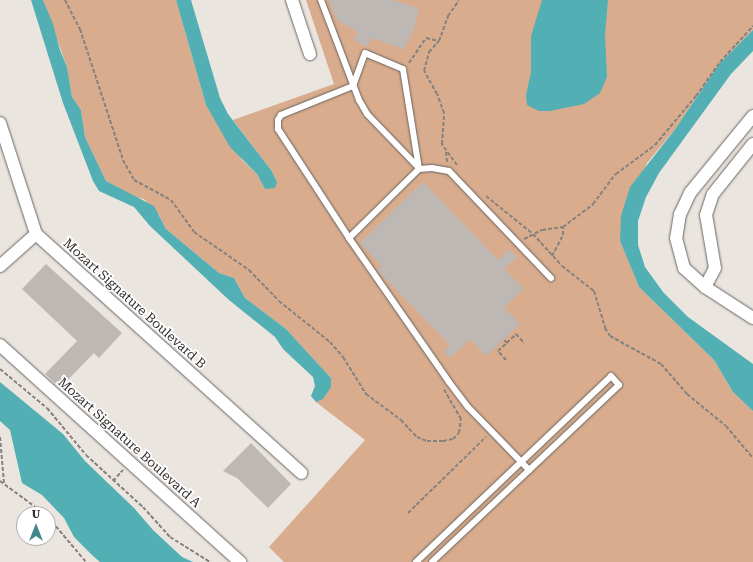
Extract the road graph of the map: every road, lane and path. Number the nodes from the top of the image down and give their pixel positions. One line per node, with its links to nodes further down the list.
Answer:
1 (65, 0): 32 (path)
2 (292, 0): 7 (street)
3 (321, 0): 9 (lane)
4 (459, 0): 6 (path)
5 (753, 26): 16 (path)
6 (439, 41): 8 (path); 14 (path)
7 (310, 54)
8 (403, 70): 9 (lane); 13 (lane)
9 (353, 86): 13 (lane); 19 (lane)
10 (753, 116): 24 (street)
11 (0, 123): 17 (street, Mozart Signature Boulevard B)
12 (753, 144): 24 (street)
13 (419, 169): 19 (lane); 20 (lane)
14 (460, 169)
15 (480, 190): 18 (path)
16 (563, 227): 18 (path); 21 (path)
17 (36, 234): 22 (street); 38 (street, Mozart Signature Boulevard B)
18 (533, 234): 20 (path); 21 (path)
19 (349, 238): 32 (lane)
20 (517, 242): 23 (lane)
21 (552, 256): 35 (path)
22 (1, 265)
23 (552, 278)
24 (705, 287): 25 (street)
25 (753, 318)
26 (504, 340): 27 (path)
27 (507, 343): 28 (path); 30 (path)
28 (524, 343)
29 (0, 345): 46 (street, Mozart Signature Boulevard A)
30 (506, 360)
31 (0, 369): 45 (path)
32 (449, 382): 33 (lane)
33 (492, 431): 36 (lane); 42 (path)
34 (0, 437): 40 (path)
35 (753, 458)
36 (521, 462): 37 (lane); 37 (lane); 47 (lane)
37 (529, 470): 48 (lane)
38 (301, 473)
39 (0, 481): 40 (path)
40 (4, 484): 41 (path)
41 (34, 506)
42 (408, 513)
43 (56, 526): 44 (path)
44 (86, 562)
45 (210, 562)
46 (240, 562)
47 (416, 562)
48 (432, 562)

